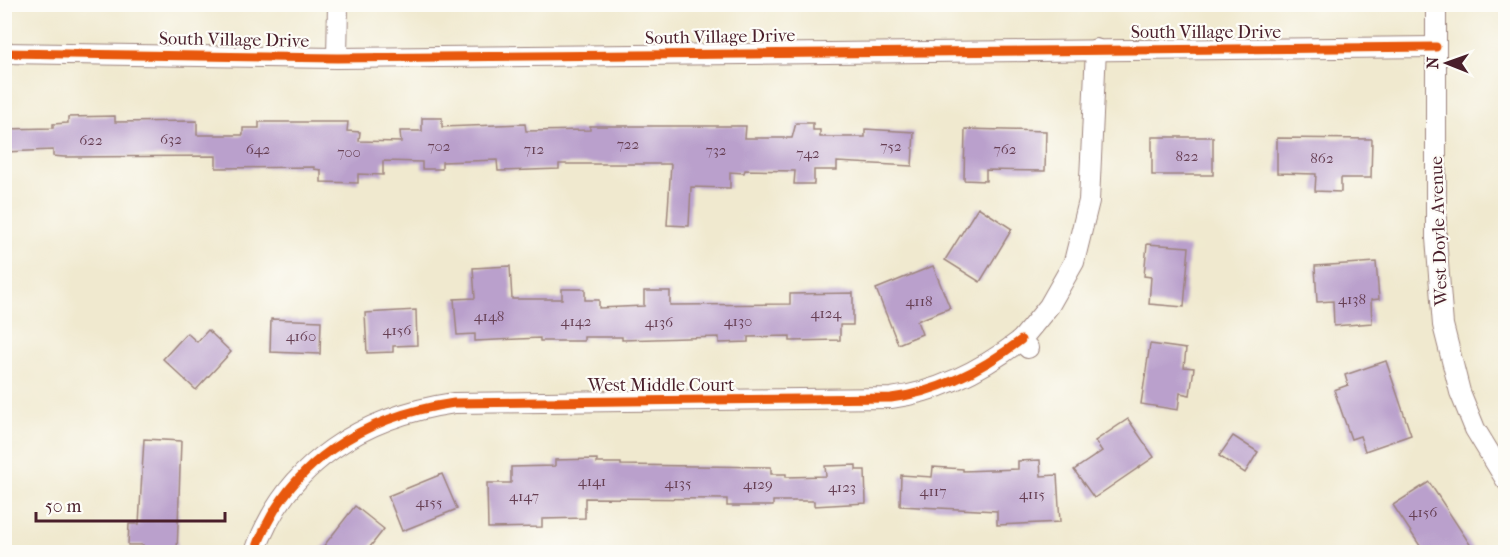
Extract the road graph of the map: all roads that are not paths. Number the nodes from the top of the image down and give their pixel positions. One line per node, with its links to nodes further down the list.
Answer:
1 (338, 4): 6 (street)
2 (1436, 4): 3 (street, West Doyle Avenue)
3 (1436, 47): 4 (street, South Village Drive); 7 (street, West Doyle Avenue)
4 (1095, 49): 6 (street, South Village Drive); 8 (street, West Middle Court)
5 (4, 53): 6 (street, South Village Drive)
6 (337, 58)
7 (1506, 480)
8 (255, 552)

